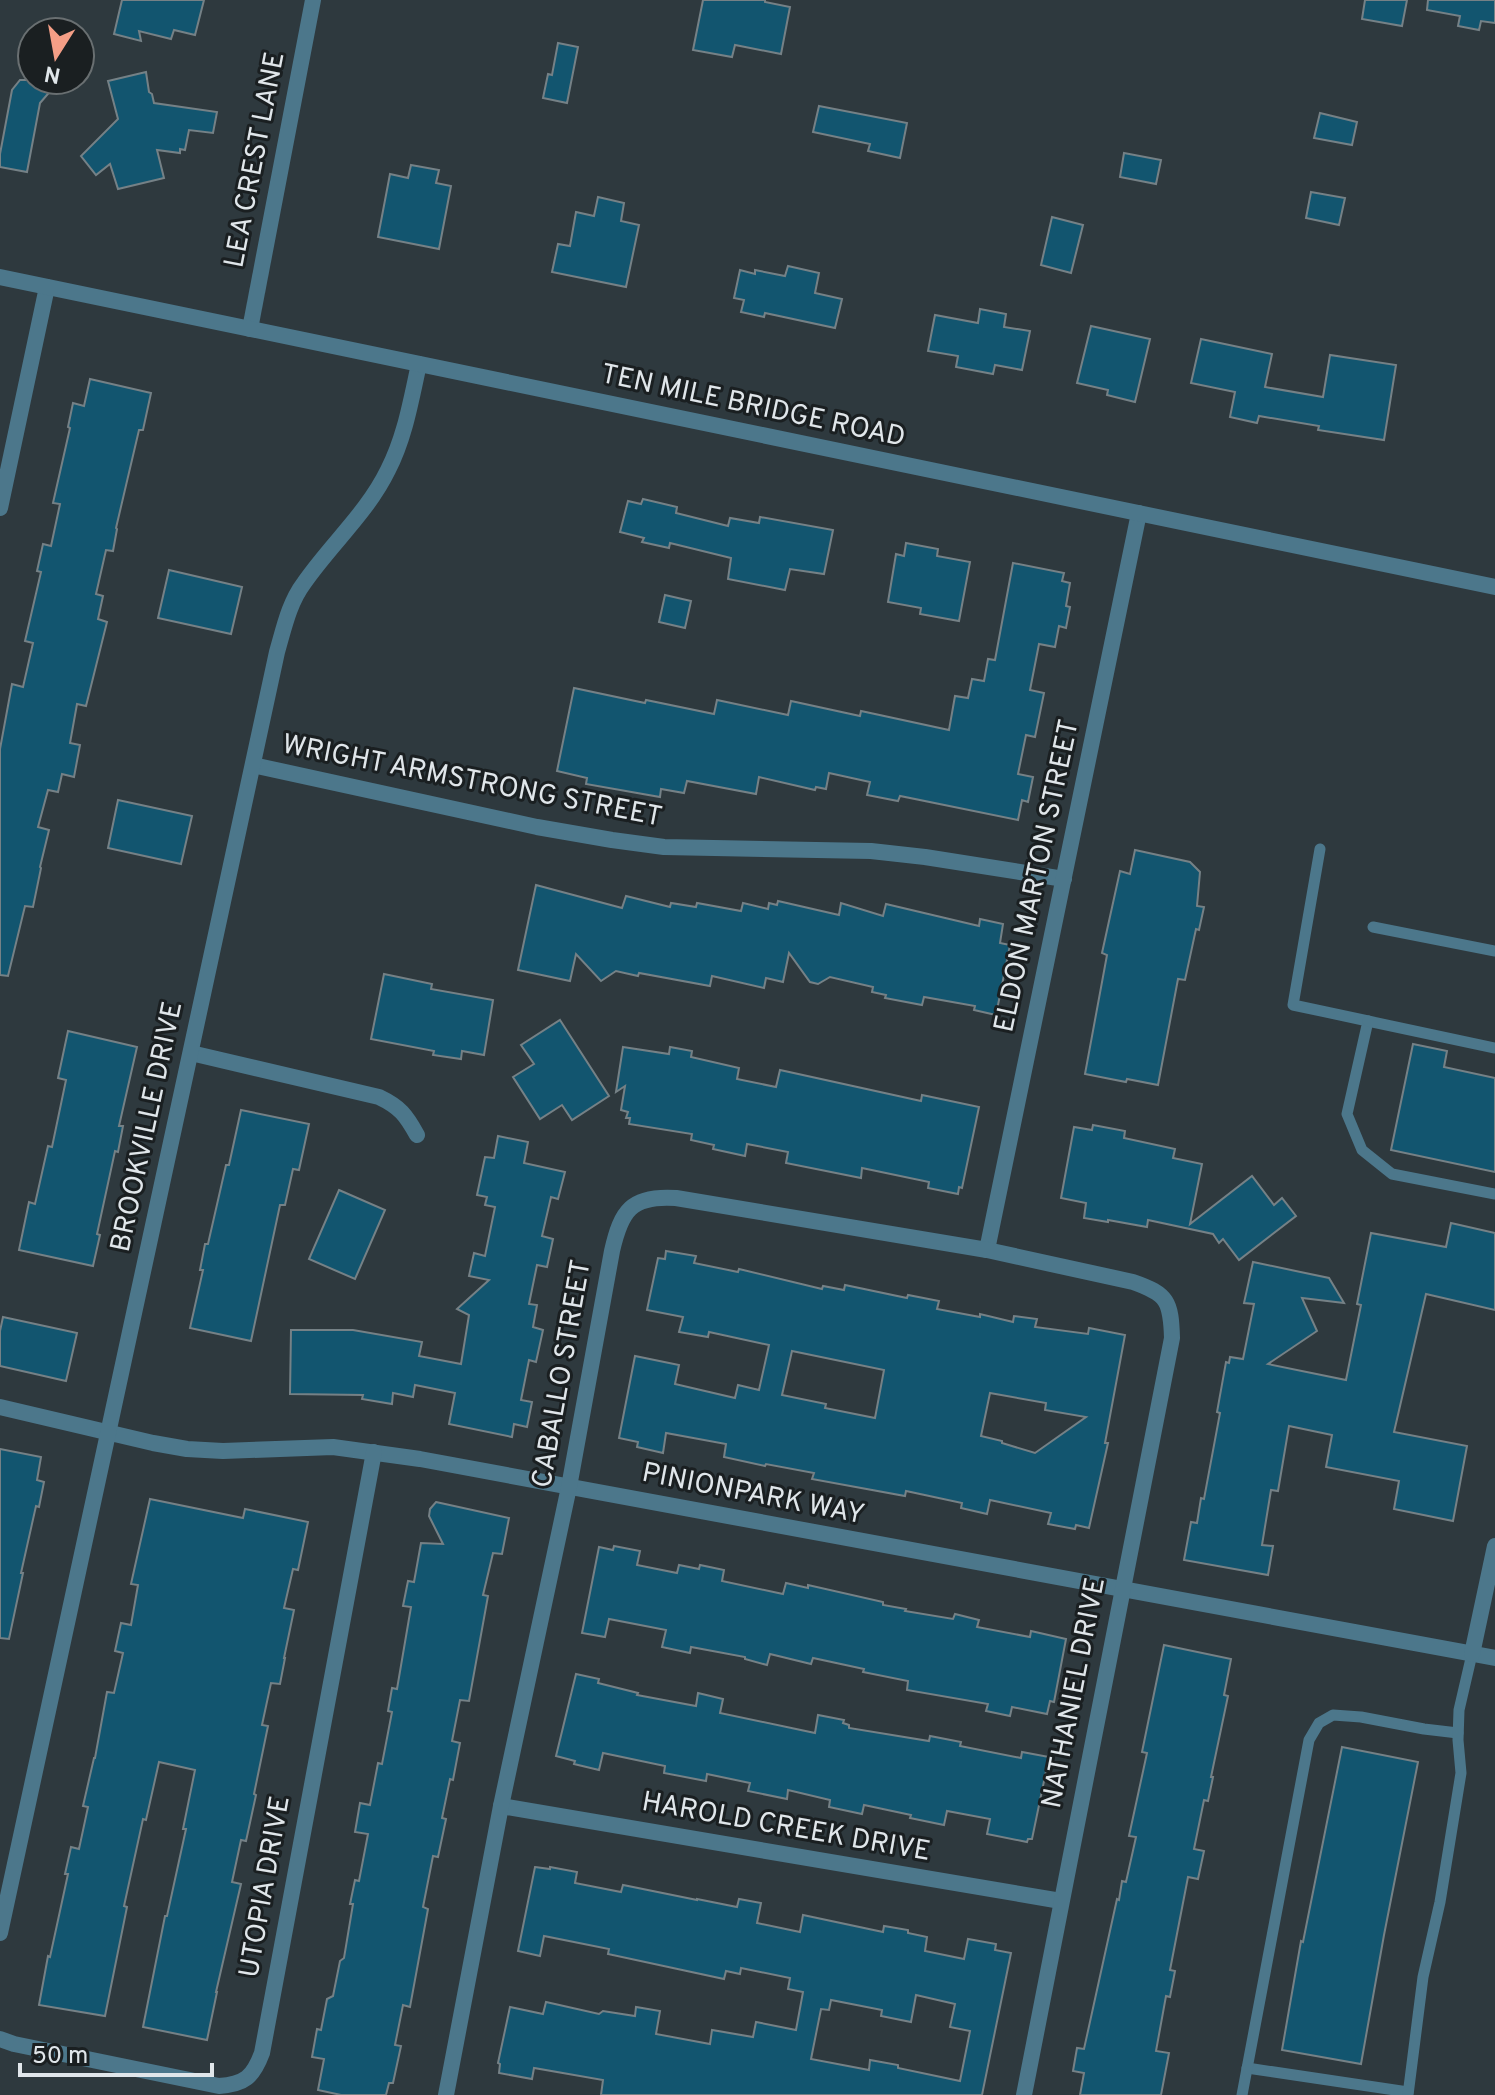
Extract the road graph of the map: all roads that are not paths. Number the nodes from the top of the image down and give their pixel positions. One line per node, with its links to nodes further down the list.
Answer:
1 (313, 0): 4 (street, LEA CREST LANE)
2 (0, 277): 3 (street, TEN MILE BRIDGE ROAD)
3 (47, 287): 4 (street, TEN MILE BRIDGE ROAD); 6 (street)
4 (250, 329): 5 (street, TEN MILE BRIDGE ROAD)
5 (419, 364): 7 (street, TEN MILE BRIDGE ROAD); 9 (street, BROOKVILLE DRIVE)
6 (0, 508)
7 (1139, 513): 8 (street, TEN MILE BRIDGE ROAD); 11 (street, ELDON MARTON STREET)
8 (1495, 587)
9 (253, 765): 11 (street, WRIGHT ARMSTRONG STREET); 16 (street, BROOKVILLE DRIVE)
10 (1320, 849): 14 (lane)
11 (1064, 879): 19 (street, ELDON MARTON STREET)
12 (1373, 927): 13 (lane)
13 (1495, 951)
14 (1368, 1021): 15 (lane); 18 (lane)
15 (1495, 1048)
16 (191, 1053): 17 (street); 22 (street, BROOKVILLE DRIVE)
17 (417, 1135)
18 (1495, 1194)
19 (987, 1250): 20 (street, CABALLO STREET); 24 (street, CABALLO STREET)
20 (1166, 1301): 26 (street, NATHANIEL DRIVE)
21 (0, 1407): 22 (street, PINIONPARK WAY)
22 (108, 1433): 23 (street, PINIONPARK WAY); 32 (street, BROOKVILLE DRIVE)
23 (374, 1452): 24 (street, PINIONPARK WAY); 33 (street, UTOPIA DRIVE)
24 (569, 1487): 26 (street, PINIONPARK WAY); 30 (street, CABALLO STREET)
25 (1495, 1546): 27 (street)
26 (1121, 1590): 27 (street, PINIONPARK WAY); 31 (street, NATHANIEL DRIVE)
27 (1472, 1654): 28 (street, PINIONPARK WAY); 29 (lane)
28 (1495, 1658)
29 (1458, 1733): 34 (lane); 35 (lane)
30 (501, 1806): 31 (street, HAROLD CREEK DRIVE); 36 (street, CABALLO STREET)
31 (1061, 1901): 37 (street, NATHANIEL DRIVE)
32 (0, 1933)
33 (0, 2039)
34 (1247, 2068): 35 (lane); 38 (lane)
35 (1408, 2093)
36 (446, 2095)
37 (1024, 2095)
38 (1242, 2095)

